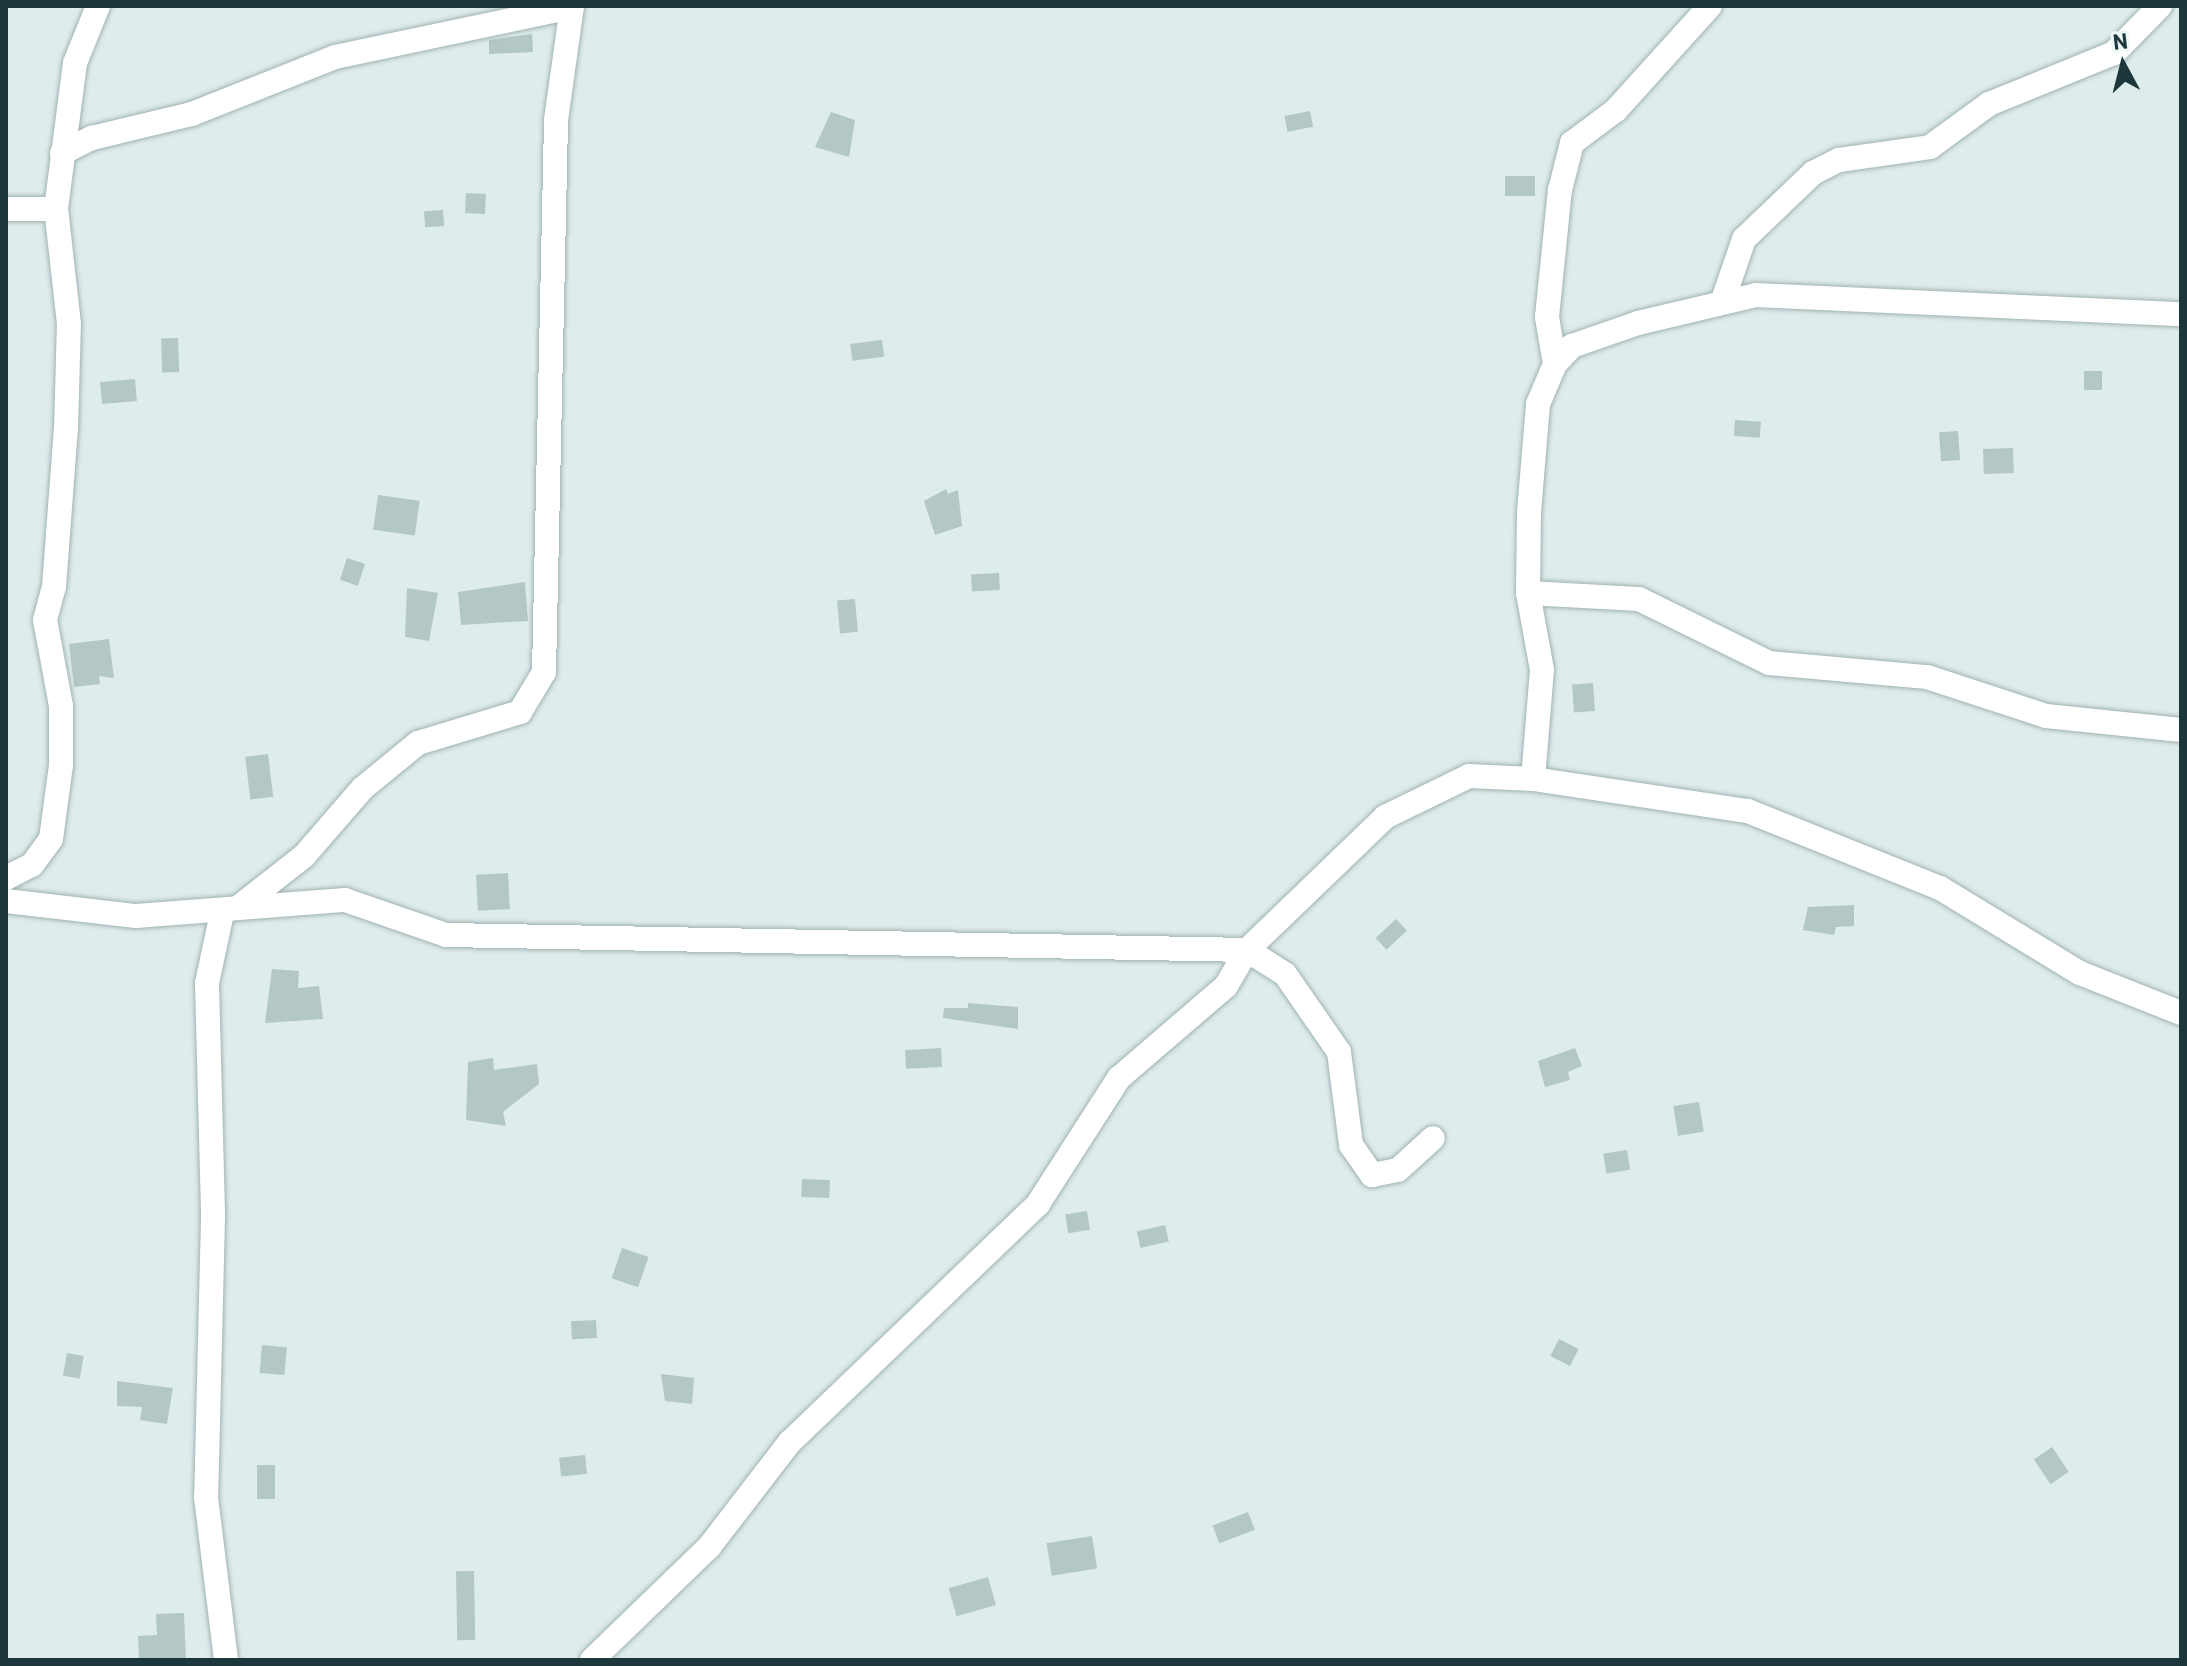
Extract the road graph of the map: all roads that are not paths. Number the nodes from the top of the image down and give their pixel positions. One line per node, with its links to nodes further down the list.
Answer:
1 (98, 6): 5 (street)
2 (572, 6): 5 (street); 16 (street)
3 (1710, 6): 10 (street)
4 (2160, 6): 8 (street)
5 (62, 153): 7 (street)
6 (6, 209): 7 (street)
7 (56, 209): 14 (street)
8 (1723, 300): 9 (street); 10 (street)
9 (2181, 314)
10 (1555, 364): 11 (street)
11 (1528, 593): 12 (street); 13 (street)
12 (2181, 730)
13 (1533, 779): 17 (street); 18 (street)
14 (6, 878)
15 (6, 901): 16 (street)
16 (230, 911): 17 (street); 20 (street)
17 (1247, 950): 19 (street); 21 (street)
18 (2181, 1013)
19 (1433, 1138)
20 (226, 1660)
21 (592, 1660)

